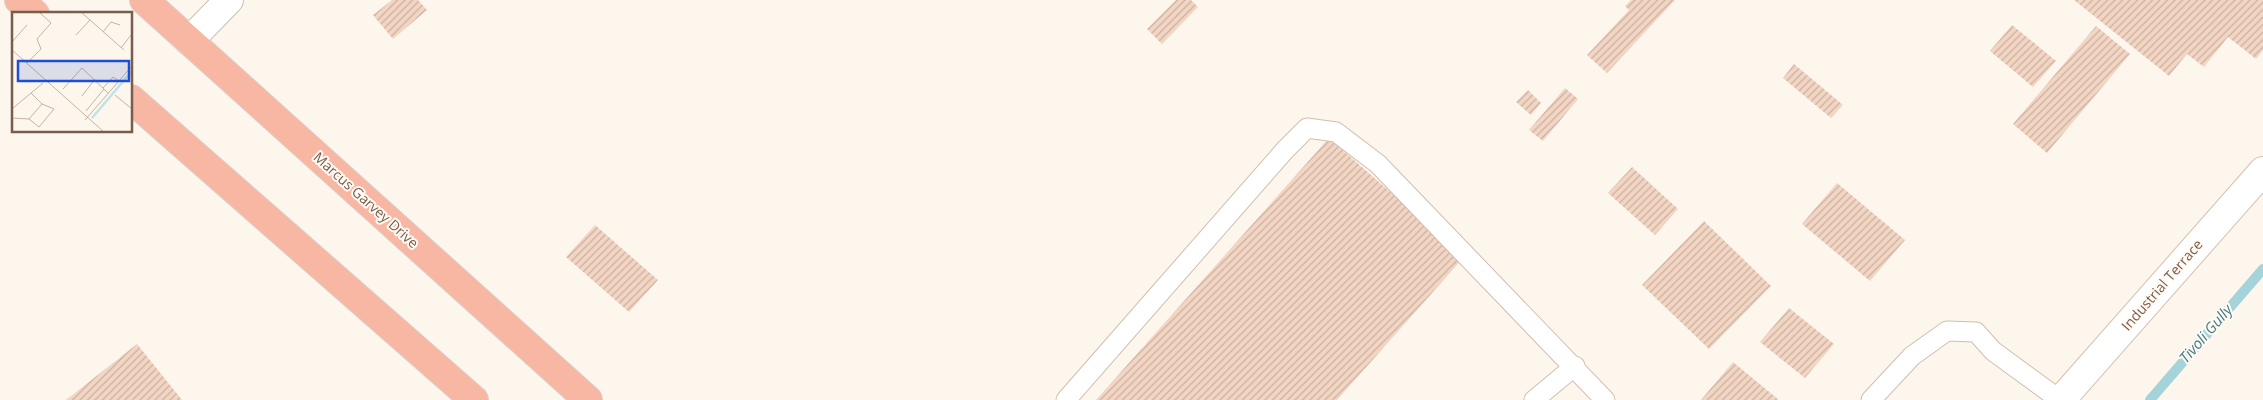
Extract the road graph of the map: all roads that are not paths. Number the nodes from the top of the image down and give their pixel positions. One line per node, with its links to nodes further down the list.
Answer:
1 (19, 0): 4 (highway)
2 (144, 0): 5 (highway, Marcus Garvey Drive)
3 (229, 0): 5 (street)
4 (33, 12)
5 (189, 41): 10 (highway, Marcus Garvey Drive)
6 (132, 100): 9 (highway)
7 (2263, 171): 15 (street, Industrial Terrace)
8 (1575, 366): 11 (lane); 12 (lane); 13 (lane)
9 (474, 400)
10 (588, 400)
11 (1066, 400)
12 (1534, 400)
13 (1606, 400)
14 (1871, 400): 15 (lane)
15 (2060, 400)

